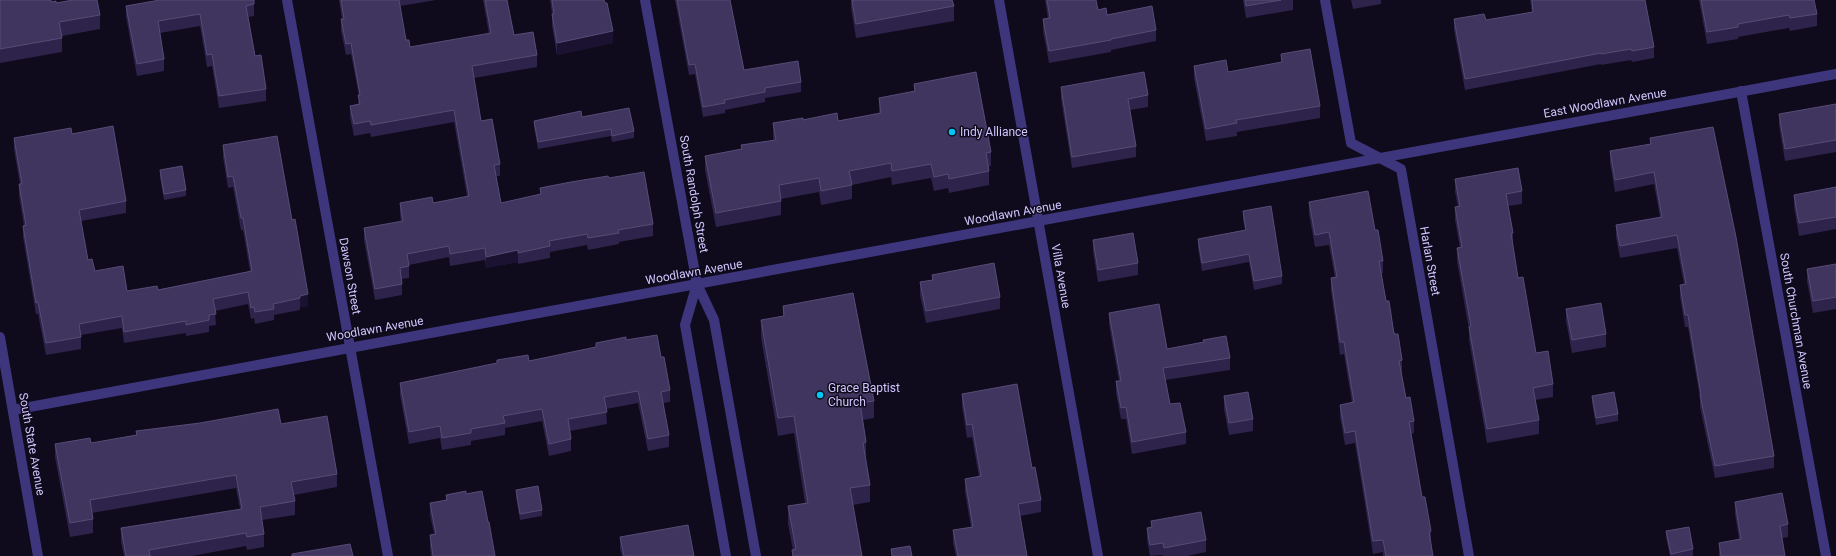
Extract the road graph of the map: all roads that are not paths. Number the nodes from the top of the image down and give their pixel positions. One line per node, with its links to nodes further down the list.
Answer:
1 (287, 0): 11 (street, Dawson Street)
2 (645, 0): 9 (street, South Randolph Street)
3 (998, 0): 8 (street, Villa Avenue)
4 (1325, 0): 7 (street, Harlan Street)
5 (1836, 74): 6 (street, East Woodlawn Avenue)
6 (1741, 91): 7 (street, East Woodlawn Avenue); 19 (street, South Churchman Avenue)
7 (1379, 157): 8 (street, Woodlawn Avenue); 18 (street, Harlan Street)
8 (1038, 222): 9 (street, Woodlawn Avenue); 17 (street, Villa Avenue)
9 (697, 284): 11 (street, Woodlawn Avenue); 15 (street); 16 (street, South Randolph Street)
10 (0, 337): 12 (street, South State Avenue)
11 (350, 347): 12 (street, Woodlawn Avenue); 14 (street, Dawson Street)
12 (13, 410): 13 (street, South State Avenue)
13 (38, 556)
14 (388, 556)
15 (726, 556)
16 (756, 556)
17 (1098, 556)
18 (1469, 556)
19 (1826, 556)

